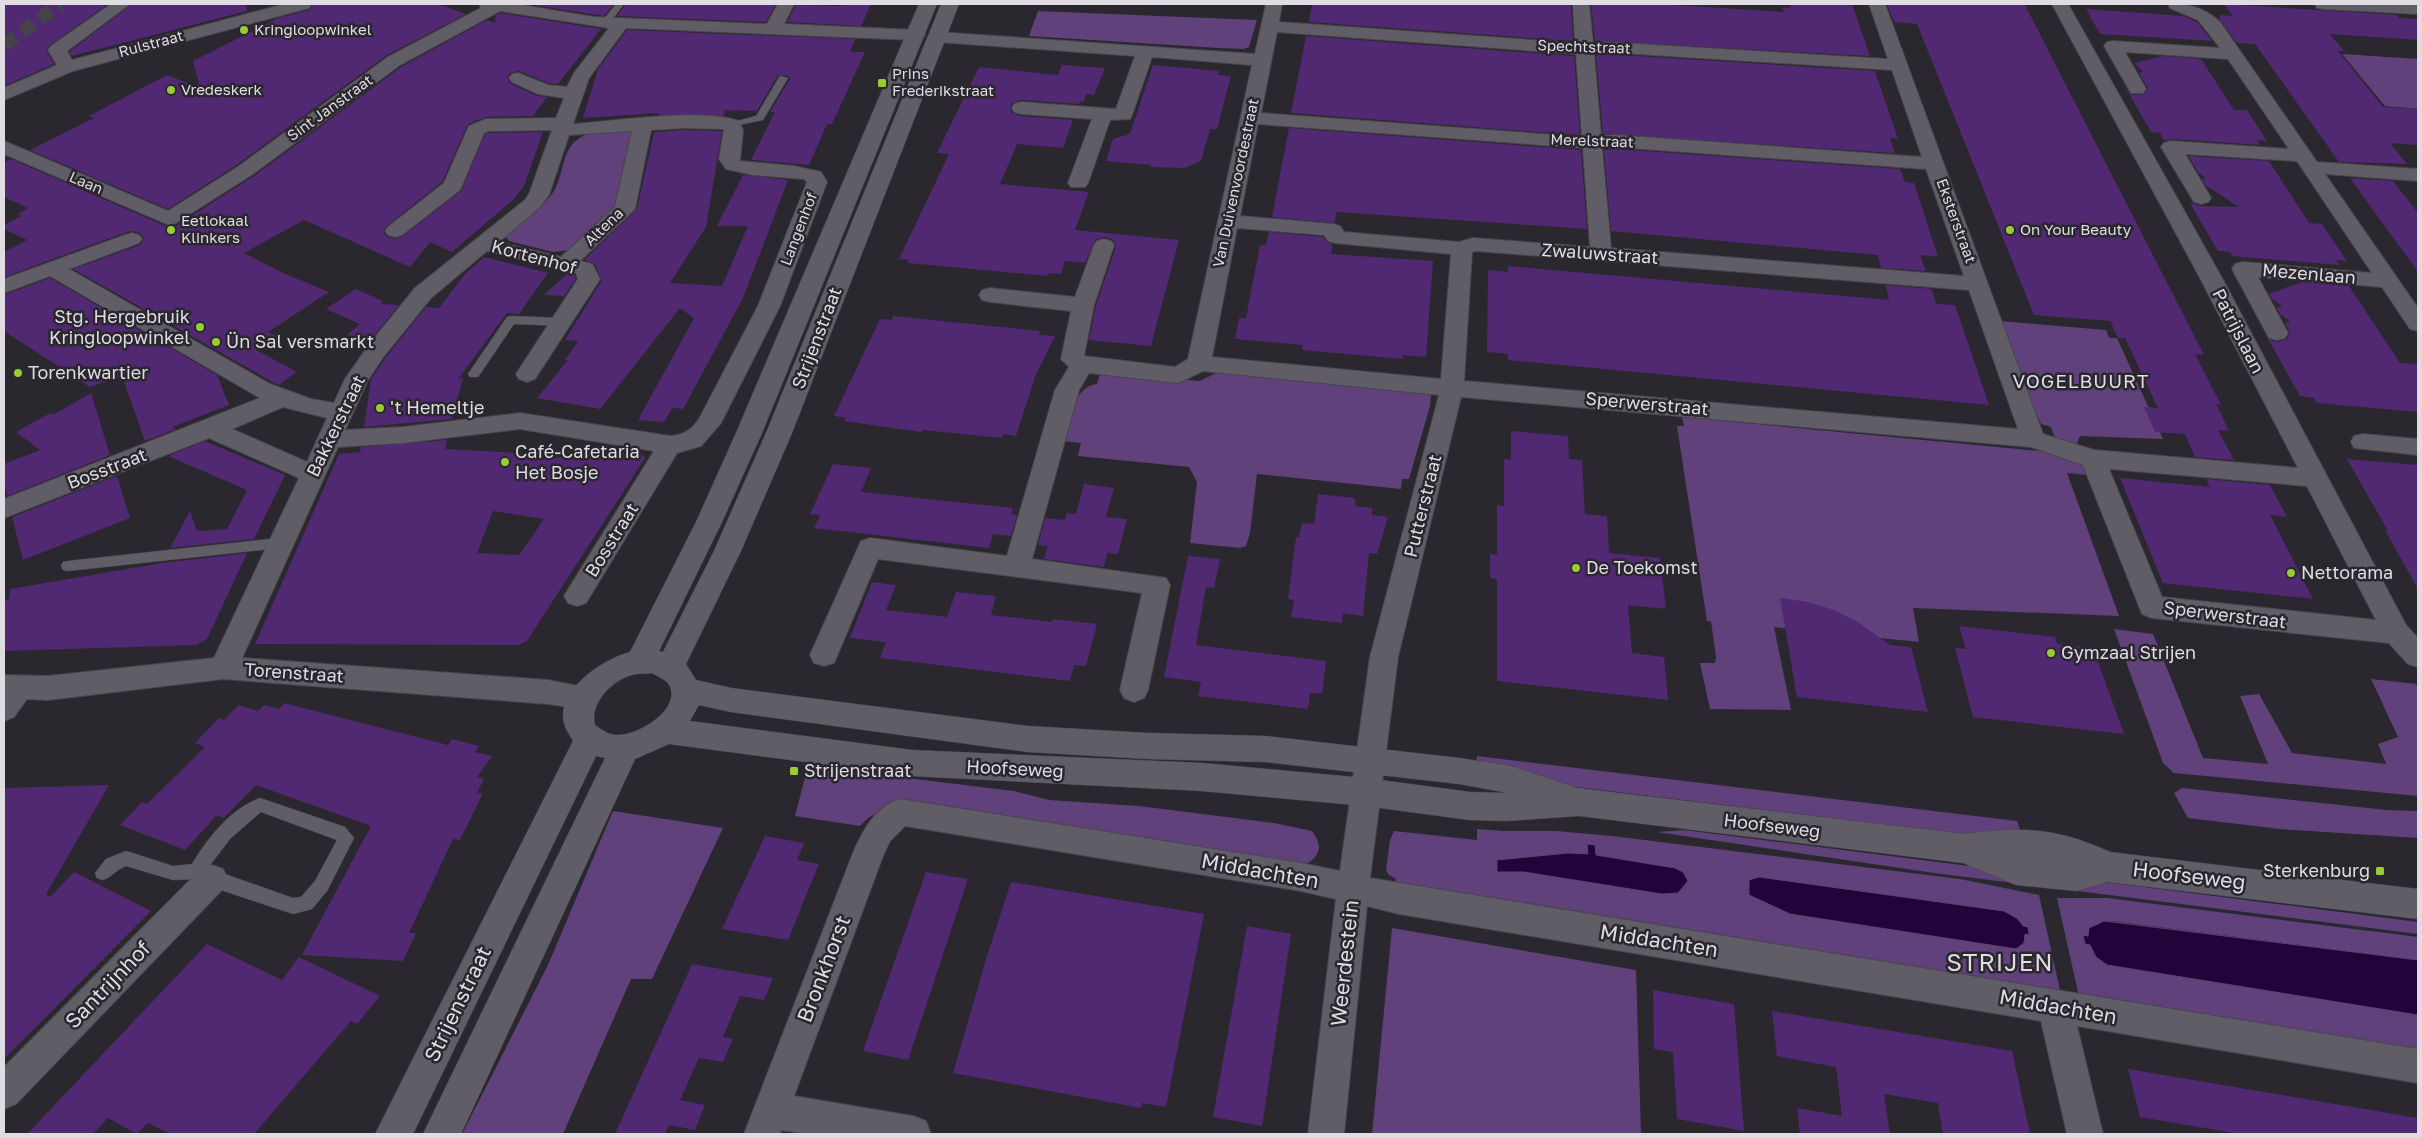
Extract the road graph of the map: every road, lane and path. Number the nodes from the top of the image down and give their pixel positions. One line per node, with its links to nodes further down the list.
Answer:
1 (122, 4): 25 (street)
2 (303, 4): 25 (street, Rulstraat)
3 (786, 4): 17 (street)
4 (928, 4): 18 (street, Strijenstraat)
5 (950, 4): 19 (street, Strijenstraat)
6 (1274, 4): 16 (street, Van Duivenvoordestraat)
7 (1581, 4): 20 (street)
8 (1877, 4): 24 (street, Eksterstraat)
9 (2060, 4): 77 (street, Patrijslaan)
10 (2181, 4): 22 (street, Mezenlaan)
11 (2323, 4): 13 (street)
12 (492, 5): 15 (street); 44 (street, Sint Janstraat)
13 (2355, 5): 14 (street)
14 (2418, 9)
15 (615, 17): 17 (street); 29 (street, Bakkerstraat)
16 (1269, 26): 20 (street, Spechtstraat); 23 (street, Van Duivenvoordestraat)
17 (772, 30): 18 (street)
18 (916, 35): 19 (street); 86 (street, Strijenstraat)
19 (937, 37): 21 (street); 87 (street, Strijenstraat)
20 (1584, 48): 24 (street, Spechtstraat); 37 (street)
21 (1145, 51): 23 (street); 32 (street)
22 (2233, 54): 28 (street); 39 (street, Mezenlaan)
23 (1262, 60): 33 (street, Van Duivenvoordestraat)
24 (1898, 65): 40 (street, Eksterstraat)
25 (67, 67): 30 (street, Rulstraat)
26 (518, 78): 29 (street)
27 (783, 78): 35 (lane)
28 (2137, 88)
29 (573, 93): 36 (street, Bakkerstraat)
30 (4, 96)
31 (1021, 108): 32 (street)
32 (1102, 114): 42 (street)
33 (1249, 118): 37 (street, Merelstraat); 45 (street, Van Duivenvoordestraat)
34 (643, 124): 35 (street); 36 (street); 52 (street, Altena)
35 (732, 125): 73 (street, Langenhof)
36 (563, 127): 46 (street); 48 (street, Bakkerstraat)
37 (1592, 143): 40 (street, Merelstraat); 51 (street)
38 (4, 148): 44 (street, Laan)
39 (2308, 162): 41 (street); 43 (street); 54 (street, Mezenlaan)
40 (1936, 164): 55 (street, Eksterstraat)
41 (2418, 174)
42 (1078, 183)
43 (2200, 198)
44 (169, 219)
45 (1228, 221): 50 (street, Zwaluwstraat); 62 (street, Van Duivenvoordestraat)
46 (395, 230)
47 (132, 239): 53 (street)
48 (483, 244): 52 (street, Kortenhof); 68 (street, Bakkerstraat)
49 (1104, 245): 58 (street)
50 (1462, 249): 51 (street, Zwaluwstraat); 66 (street, Putterstraat)
51 (1601, 254): 55 (street, Zwaluwstraat)
52 (565, 264): 60 (street, Kortenhof)
53 (53, 269): 56 (street); 67 (street)
54 (2388, 281): 59 (street, Mezenlaan); 61 (street, Mezenlaan)
55 (1979, 284): 71 (street, Eksterstraat)
56 (4, 286)
57 (990, 295): 58 (street)
58 (1083, 305): 63 (street)
59 (2416, 318)
60 (561, 322): 64 (lane); 65 (street, Kortenhof)
61 (2277, 333)
62 (1199, 363): 63 (street); 66 (street, Sperwerstraat)
63 (1082, 365): 81 (street)
64 (474, 374)
65 (527, 374)
66 (1452, 388): 71 (street, Sperwerstraat); 96 (street, Putterstraat)
67 (282, 398): 68 (street); 69 (street, Bosstraat)
68 (340, 412): 70 (street, Bakkerstraat)
69 (210, 429): 76 (street); 78 (street, Bosstraat)
70 (329, 439): 73 (street); 76 (street, Bakkerstraat)
71 (2033, 439): 75 (street, Sperwerstraat)
72 (2363, 442): 74 (street)
73 (670, 445): 82 (street, Bosstraat)
74 (2418, 447)
75 (2093, 459): 77 (street, Sperwerstraat); 83 (street, Sperwerstraat)
76 (312, 474): 79 (street, Bakkerstraat)
77 (2314, 478): 83 (street, Patrijslaan)
78 (4, 509)
79 (280, 543): 80 (lane); 88 (street, Bakkerstraat)
80 (68, 566)
81 (1017, 567): 84 (street); 90 (street)
82 (577, 596)
83 (2396, 633): 85 (street, Patrijslaan)
84 (824, 655)
85 (2418, 656)
86 (638, 662): 87 (street); 92 (street)
87 (670, 666): 89 (street)
88 (223, 668): 91 (street, Torenstraat); 92 (street, Torenstraat)
89 (687, 690): 93 (street); 96 (street, Hoofseweg)
90 (1134, 690)
91 (9, 695)
92 (584, 697): 94 (street)
93 (665, 731): 95 (street); 97 (street, Hoofseweg)
94 (589, 739): 95 (street); 108 (street, Strijenstraat)
95 (625, 748): 109 (street)
96 (1370, 760): 97 (street); 98 (street, Hoofseweg)
97 (1365, 792): 98 (street, Hoofseweg); 102 (street, Weerdestein)
98 (1579, 802): 103 (street, Hoofseweg)
99 (900, 812): 102 (street, Middachten); 107 (street, Bronkhorst)
100 (102, 873): 101 (lane)
101 (205, 875): 101 (lane); 106 (street, Santrijnhof)
102 (1353, 889): 104 (street, Middachten); 111 (street, Weerdestein)
103 (2418, 904)
104 (2055, 1007): 105 (street, Middachten); 112 (street)
105 (2418, 1066)
106 (4, 1092)
107 (766, 1122): 110 (street)
108 (394, 1134)
109 (442, 1134)
110 (912, 1134)
111 (1326, 1134)
112 (2084, 1134)

